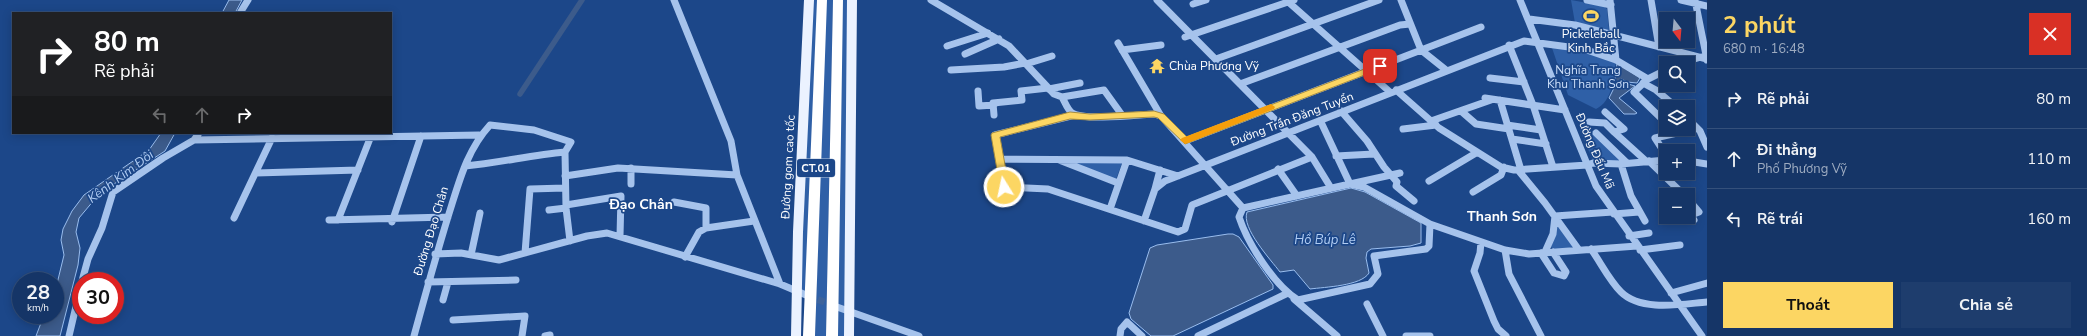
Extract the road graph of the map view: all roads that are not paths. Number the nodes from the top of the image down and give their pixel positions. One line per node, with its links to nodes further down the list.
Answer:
1 (248, 0): 21 (street)
2 (674, 0): 122 (street)
3 (809, 0): 182 (main road, Đường gom cao tốc)
4 (822, 0): 196 (highway, CT.01)
5 (838, 0): 197 (highway, CT.01)
6 (852, 0): 189 (main road)
7 (931, 0): 26 (street)
8 (1157, 0): 27 (street)
9 (1206, 0): 19 (street)
10 (1379, 0): 23 (street)
11 (1401, 0): 24 (street)
12 (1520, 0): 22 (street, Đường Đấu Mã)
13 (1587, 0): 18 (street)
14 (1651, 0): 36 (street)
15 (1681, 0): 17 (street)
16 (1290, 1): 23 (street); 27 (street)
17 (1695, 2): 20 (street); 43 (street)
18 (1611, 3): 28 (street)
19 (1193, 4)
20 (1707, 6)
21 (241, 12)
22 (1529, 19): 28 (street); 30 (street, Đường Đấu Mã)
23 (1313, 24): 35 (street); 42 (street)
24 (1410, 24): 35 (street); 39 (street)
25 (1481, 27): 39 (street)
26 (988, 33): 29 (street); 34 (street)
27 (1188, 36): 42 (street)
28 (1614, 36): 36 (street); 44 (street)
29 (999, 40): 40 (street); 46 (street)
30 (1539, 42): 33 (street, Đường Trần Đăng Tuyển); 44 (street, Đường Trần Đăng Tuyển); 66 (street, Đường Đấu Mã)
31 (1118, 43): 38 (street)
32 (1160, 45): 38 (street)
33 (1509, 45): 48 (street, Đường Trần Đăng Tuyển); 53 (street)
34 (947, 46)
35 (1339, 47): 49 (street); 55 (street)
36 (1659, 47)
37 (1663, 48): 43 (street)
38 (1122, 50): 73 (street)
39 (1421, 50): 48 (street); 49 (street)
40 (965, 54)
41 (1052, 56): 46 (street)
42 (1216, 59): 55 (street)
43 (1705, 59): 45 (street)
44 (1616, 60): 52 (street, Đường Trần Đăng Tuyển)
45 (1695, 61)
46 (1025, 63): 47 (street); 56 (street)
47 (951, 70)
48 (1446, 70): 58 (street, Đường Trần Đăng Tuyển)
49 (1366, 71): 58 (street); 65 (street)
50 (1659, 74): 52 (street)
51 (1490, 78): 53 (street)
52 (1645, 81): 62 (street, Đường Trần Đăng Tuyển); 74 (street)
53 (1524, 82): 64 (street)
54 (1080, 84): 56 (street)
55 (1240, 84): 65 (street)
56 (1049, 88): 59 (street); 63 (street)
57 (978, 91): 63 (street)
58 (1393, 91): 67 (street, Đường Trần Đăng Tuyển); 77 (street)
59 (1062, 97): 71 (street); 72 (street)
60 (1484, 98): 61 (street)
61 (1497, 100): 64 (street); 68 (street); 79 (street)
62 (1668, 100)
63 (994, 105): 70 (street)
64 (1533, 105): 66 (street); 81 (street)
65 (1265, 109): 82 (street); 93 (street)
66 (1566, 110): 111 (street, Đường Đấu Mã)
67 (1341, 111): 75 (street, Đường Trần Đăng Tuyển); 99 (street)
68 (1461, 111): 77 (street); 79 (street)
69 (1605, 112): 83 (street)
70 (994, 115)
71 (1075, 115): 72 (street); 103 (street)
72 (1122, 115): 73 (street)
73 (1161, 116): 93 (street)
74 (1659, 116)
75 (1320, 120): 82 (street, Đường Trần Đăng Tuyển); 100 (street)
76 (1589, 122): 83 (street)
77 (1434, 123): 80 (street); 98 (street)
78 (1695, 126): 96 (street)
79 (1508, 127): 81 (street); 91 (street)
80 (1403, 129)
81 (1541, 130): 94 (street)
82 (1288, 132): 101 (street); 110 (street, Đường Trần Đăng Tuyển)
83 (1614, 132): 106 (street)
84 (1596, 133): 108 (street)
85 (198, 134): 92 (street)
86 (479, 135): 88 (street); 97 (street); 112 (street, Đường Đạo Chân)
87 (371, 136): 88 (street); 90 (street); 117 (street)
88 (421, 136): 153 (street)
89 (1664, 136): 95 (street)
90 (272, 138): 92 (street); 120 (street)
91 (1512, 139): 94 (street); 119 (street)
92 (194, 140): 175 (street)
93 (1185, 141): 110 (street)
94 (1546, 144): 114 (street)
95 (1659, 144)
96 (1707, 146)
97 (565, 152): 112 (street); 123 (street)
98 (1476, 153): 113 (street); 126 (street)
99 (1374, 154): 100 (street); 125 (street)
100 (1336, 156): 129 (street)
101 (1312, 157): 116 (street); 131 (street)
102 (1055, 158): 103 (street); 104 (street); 127 (street)
103 (999, 159): 142 (street)
104 (1127, 160): 118 (street); 127 (street)
105 (1659, 160): 106 (street)
106 (1647, 161): 108 (street); 132 (street)
107 (1695, 162): 109 (street)
108 (1624, 164): 111 (street); 144 (street)
109 (1707, 164)
110 (1206, 165): 124 (street, Đường Trần Đăng Tuyển); 134 (street)
111 (1587, 165): 114 (street); 146 (street, Đường Đấu Mã)
112 (465, 166): 149 (street, Đường Đạo Chân)
113 (1504, 167): 119 (street); 135 (street)
114 (1553, 167): 119 (street)
115 (631, 168): 122 (street); 123 (street); 128 (street)
116 (1278, 169): 134 (street); 136 (street)
117 (358, 170): 120 (street); 152 (street)
118 (1160, 170): 124 (street); 133 (street)
119 (1520, 170): 148 (street)
120 (256, 173): 150 (street)
121 (1400, 173): 125 (street)
122 (737, 175): 154 (street)
123 (565, 176): 130 (street)
124 (1178, 176): 133 (street, Đường Trần Đăng Tuyển)
125 (1391, 176): 129 (street); 137 (street)
126 (1429, 181)
127 (1118, 183): 142 (street)
128 (630, 184)
129 (1350, 184): 131 (street); 157 (street)
130 (565, 188): 139 (street); 170 (street)
131 (1331, 188): 136 (street)
132 (1676, 188)
133 (1155, 189): 155 (street)
134 (1229, 190): 141 (street); 155 (street)
135 (1472, 192)
136 (1297, 196): 141 (street)
137 (1414, 201)
138 (674, 202): 158 (street)
139 (566, 206): 143 (street); 160 (street); 162 (street)
140 (1695, 207): 147 (street)
141 (1243, 208): 183 (street)
142 (1110, 209): 155 (street)
143 (549, 210)
144 (1639, 212): 146 (street); 156 (street)
145 (480, 213): 173 (street)
146 (1613, 213): 148 (street); 161 (street, Đường Đấu Mã)
147 (1695, 214)
148 (1555, 216): 168 (street); 171 (street)
149 (448, 217): 153 (street); 172 (street, Đường Đạo Chân)
150 (234, 218)
151 (329, 220): 152 (street)
152 (338, 220): 153 (street)
153 (393, 220)
154 (754, 221): 158 (street); 180 (street)
155 (1144, 221)
156 (1645, 221)
157 (1430, 224): 163 (street); 183 (street)
158 (706, 228): 174 (street)
159 (1649, 234): 161 (street)
160 (620, 236): 162 (street); 174 (street)
161 (1629, 236): 165 (street, Đường Đấu Mã)
162 (570, 241): 170 (street)
163 (1481, 242): 167 (street); 208 (street)
164 (1680, 245): 165 (street)
165 (1638, 248): 166 (street); 181 (street, Đường Đấu Mã)
166 (1591, 249): 168 (street); 187 (street)
167 (1504, 250): 171 (street); 209 (street)
168 (1579, 250): 169 (street)
169 (1553, 252): 171 (street); 171 (street)
170 (525, 253): 173 (street)
171 (1543, 253)
172 (435, 254): 173 (street); 177 (street, Đường Đạo Chân)
173 (471, 255)
174 (684, 257): 180 (street)
175 (84, 272)
176 (516, 280): 178 (street)
177 (428, 282): 178 (street); 193 (street, Đường Đạo Chân)
178 (448, 282): 184 (street)
179 (1707, 283): 181 (street)
180 (780, 284): 182 (street)
181 (1671, 293): 187 (street, Đường Đấu Mã)
182 (802, 294): 195 (main road, Đường gom cao tốc)
183 (1291, 296): 202 (street); 203 (street)
184 (443, 300)
185 (1707, 302): 187 (street)
186 (1367, 304): 204 (street)
187 (1679, 305): 210 (street, Đường Đấu Mã)
188 (837, 307): 189 (street)
189 (850, 313): 198 (main road); 199 (street)
190 (72, 320): 192 (street)
191 (453, 320): 194 (street)
192 (68, 336)
193 (414, 336)
194 (522, 336)
195 (796, 336)
196 (809, 336)
197 (832, 336)
198 (850, 336)
199 (919, 336)
200 (1120, 336): 201 (street)
201 (1142, 336)
202 (1198, 336)
203 (1337, 336)
204 (1383, 336)
205 (1406, 336): 206 (street)
206 (1412, 336): 207 (street)
207 (1430, 336)
208 (1506, 336)
209 (1541, 336)
210 (1702, 336)

